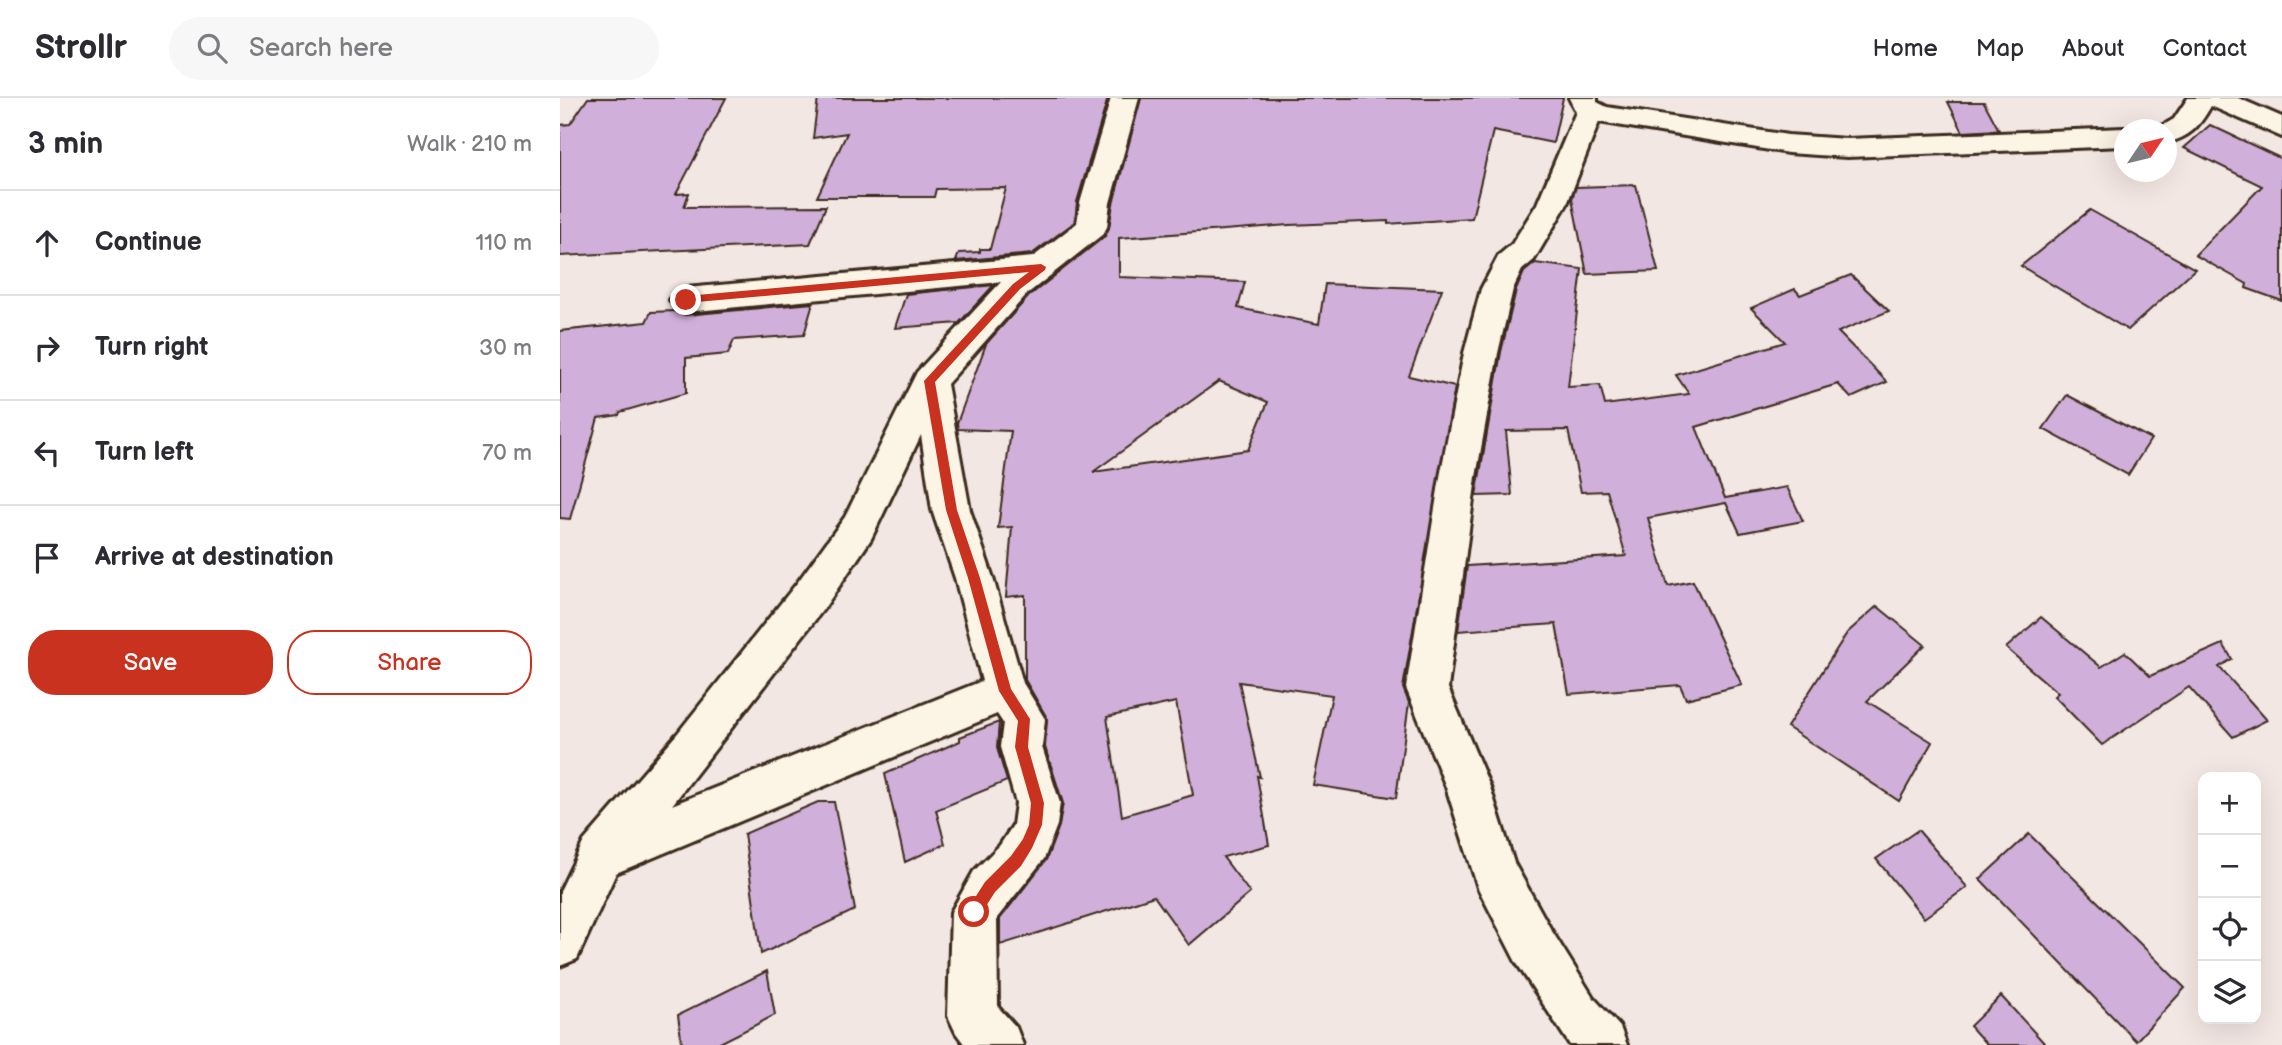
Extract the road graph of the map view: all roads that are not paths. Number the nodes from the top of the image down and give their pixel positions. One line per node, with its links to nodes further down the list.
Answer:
1 (1125, 98): 8 (street)
2 (2202, 98): 6 (street)
3 (2215, 98): 5 (street)
4 (1587, 104): 7 (street); 15 (street)
5 (2282, 128)
6 (2177, 132)
7 (2114, 137)
8 (1041, 267): 9 (street); 10 (street)
9 (686, 300)
10 (929, 381): 11 (street); 12 (street)
11 (1005, 691): 12 (street); 14 (street)
12 (600, 857): 13 (street)
13 (560, 942)
14 (998, 1045)
15 (1602, 1045)

